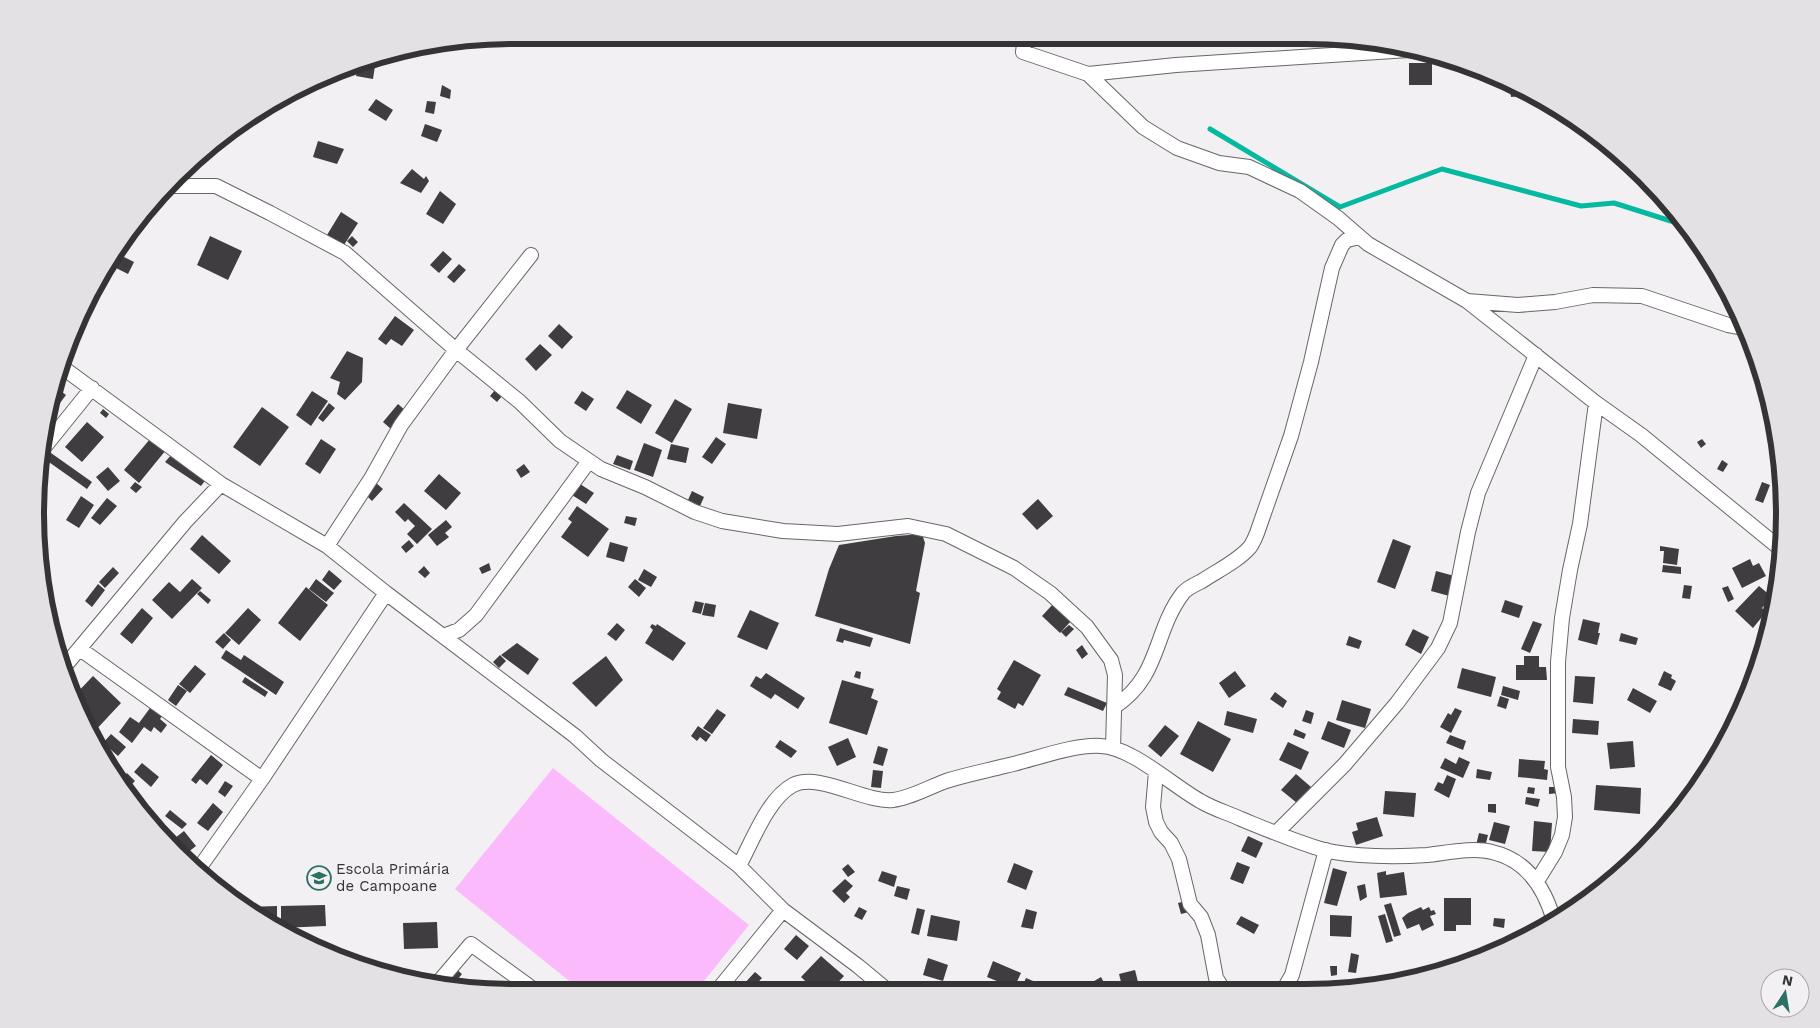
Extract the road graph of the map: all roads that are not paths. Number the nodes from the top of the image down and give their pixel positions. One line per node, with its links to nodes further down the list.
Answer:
1 (1024, 44): 5 (street)
2 (1342, 46): 4 (street)
3 (1387, 51): 4 (street)
4 (1338, 54): 5 (street)
5 (1088, 74): 7 (street)
6 (176, 186): 11 (street)
7 (1360, 237): 9 (street); 25 (street)
8 (531, 255): 11 (street)
9 (1467, 301): 10 (street); 12 (street)
10 (1737, 327)
11 (456, 350): 17 (street); 20 (street)
12 (1536, 355): 15 (street); 29 (street)
13 (67, 370): 14 (street)
14 (92, 388): 16 (street); 18 (street)
15 (1596, 403): 19 (street); 33 (street)
16 (50, 440)
17 (589, 461): 22 (street); 25 (street)
18 (221, 484): 20 (street); 23 (street)
19 (1775, 544)
20 (327, 546): 21 (street)
21 (386, 593): 22 (street); 28 (street)
22 (444, 636): 32 (street)
23 (80, 649): 24 (street); 28 (street)
24 (68, 662)
25 (1114, 707): 26 (street)
26 (1113, 748): 27 (street); 32 (street)
27 (1156, 772): 29 (street); 40 (street)
28 (262, 779): 31 (street)
29 (1276, 833): 30 (street)
30 (1326, 850): 33 (street); 41 (street)
31 (201, 865)
32 (739, 866): 34 (street)
33 (1537, 881): 35 (street)
34 (783, 910): 38 (street); 39 (street)
35 (1552, 914)
36 (442, 978): 37 (street)
37 (526, 984)
38 (724, 984)
39 (880, 984)
40 (1219, 984)
41 (1287, 984)

